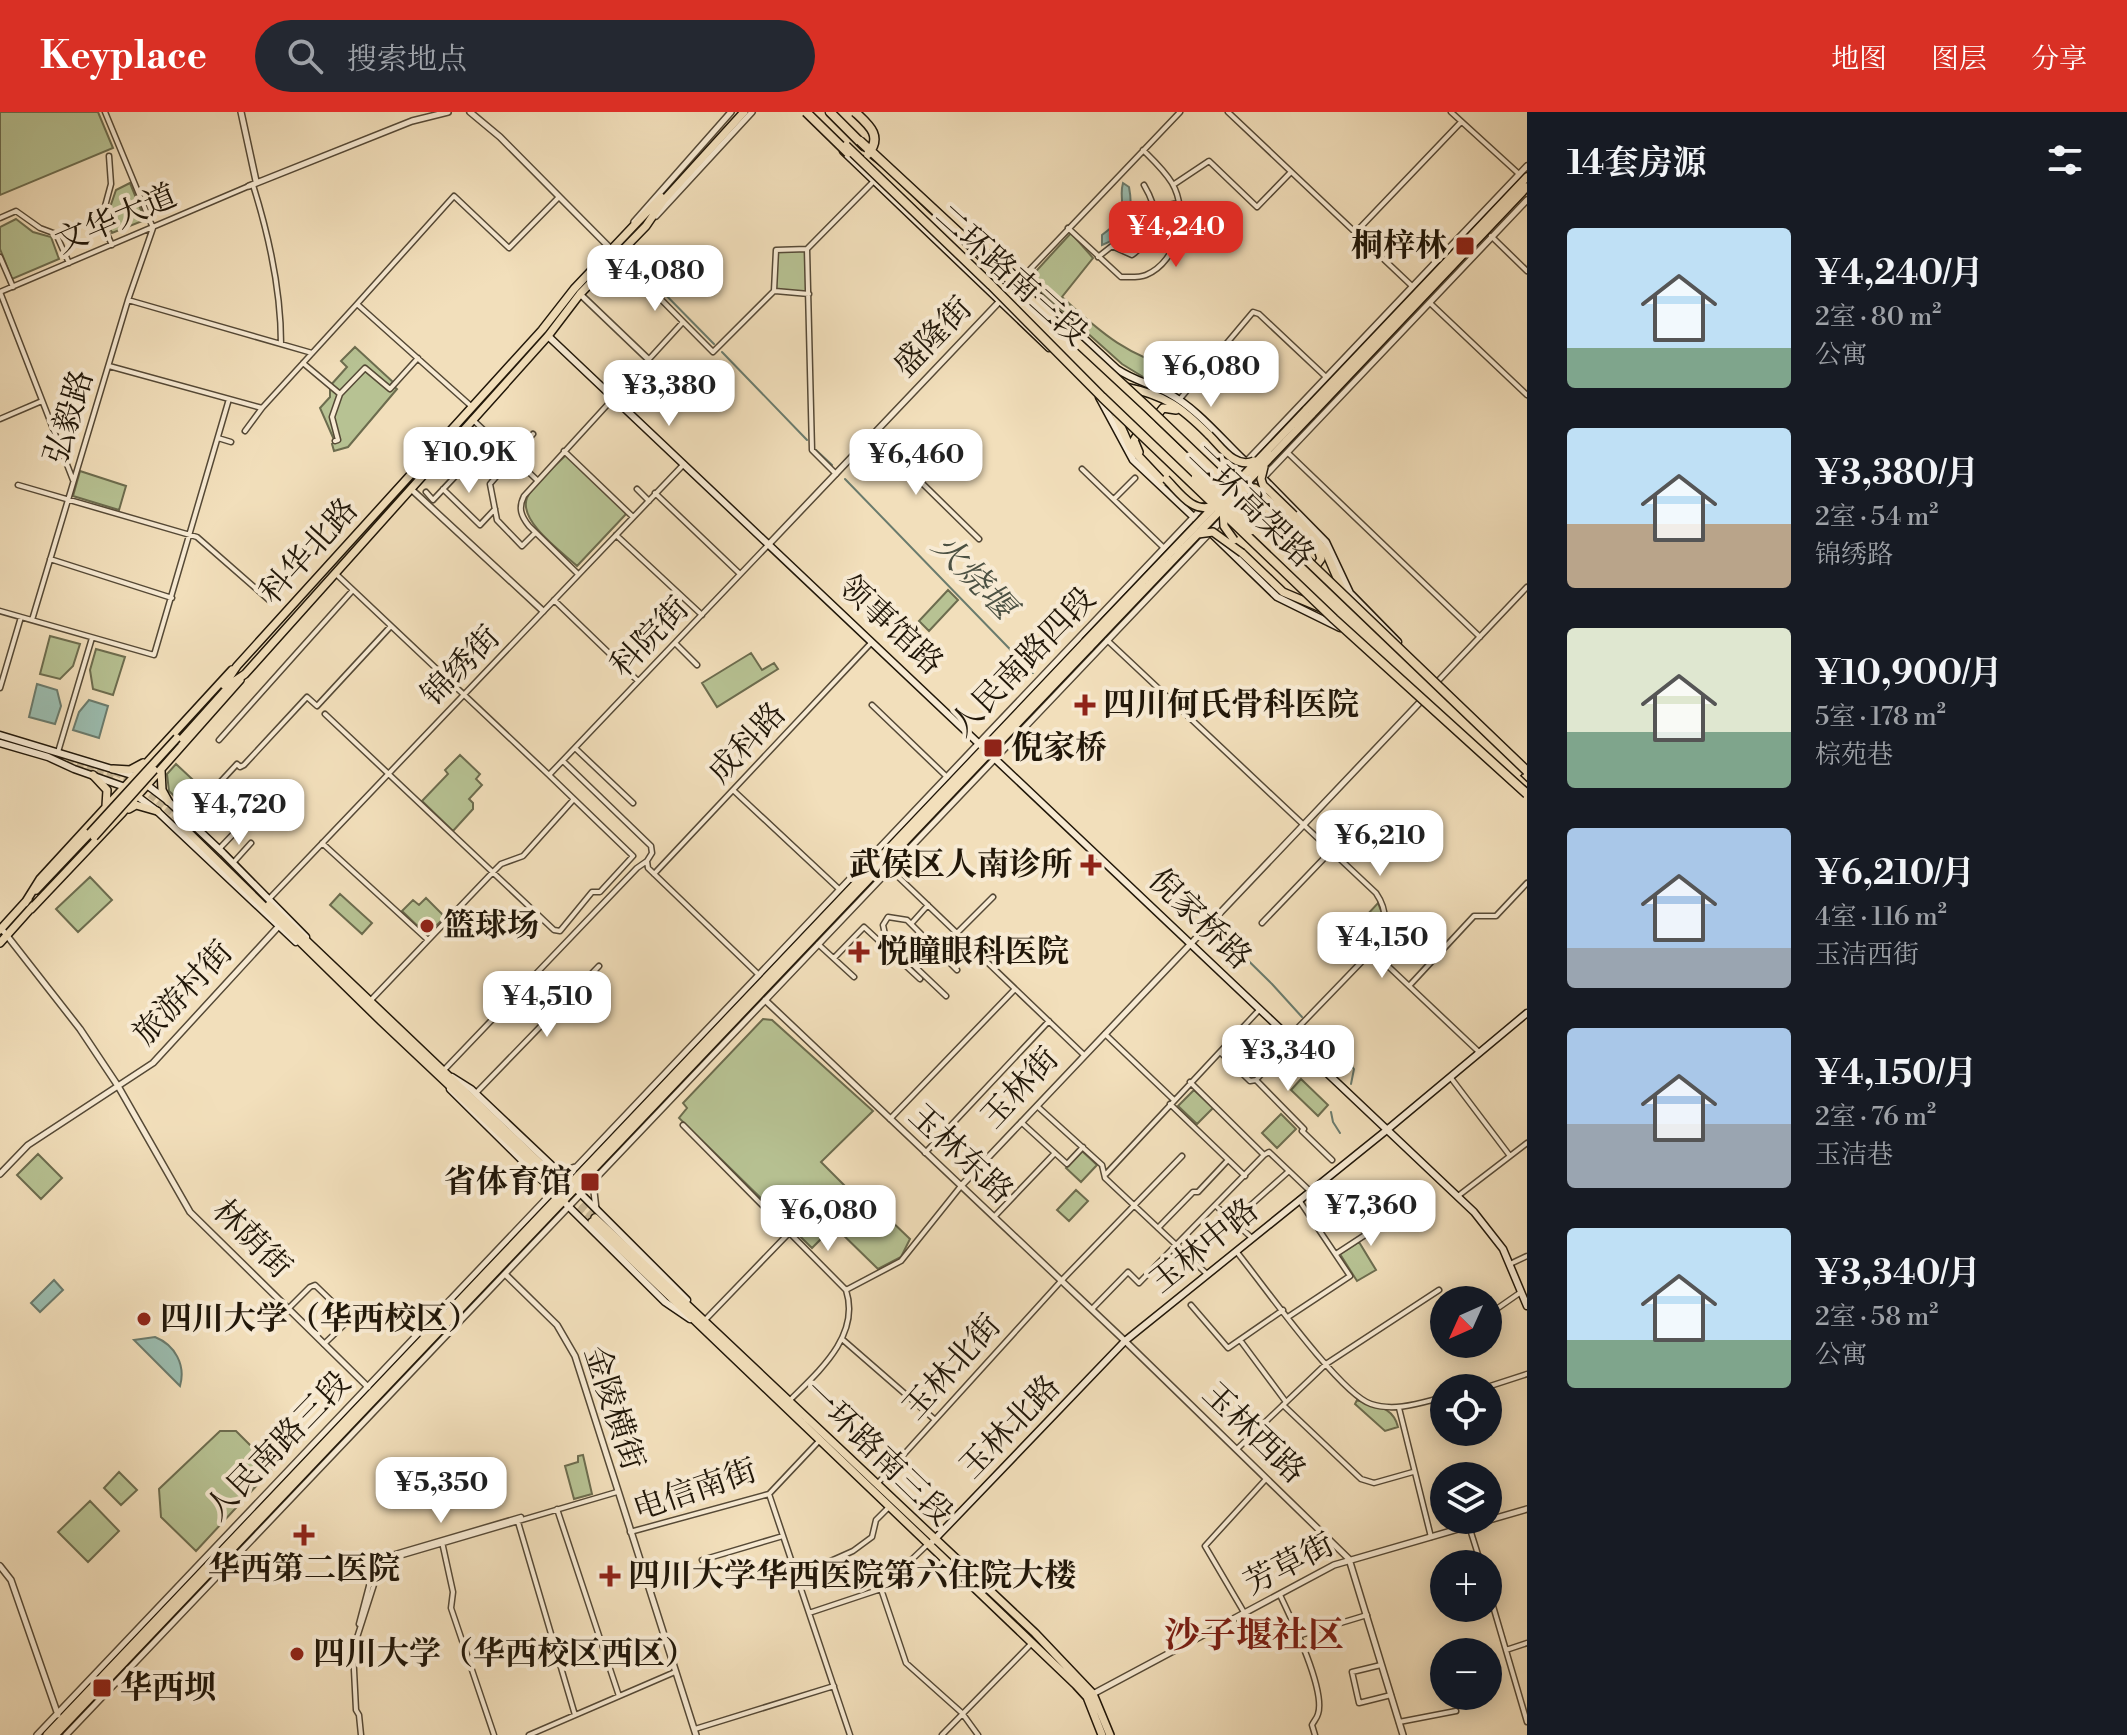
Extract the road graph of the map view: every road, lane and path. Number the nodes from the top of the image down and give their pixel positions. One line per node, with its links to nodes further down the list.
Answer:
1 (105, 112): 35 (street)
2 (241, 112): 24 (street)
3 (448, 112): 24 (street)
4 (470, 112): 28 (street)
5 (731, 112): 38 (street)
6 (741, 112): 20 (main road)
7 (752, 112): 33 (street)
8 (807, 112): 10 (highway, bridge); 16 (highway, 二环高架路, bridge); 23 (main road, 二环路南三段)
9 (833, 112): 15 (highway, 二环高架路); 34 (main road, 二环路南三段)
10 (855, 112)
11 (1180, 112): 17 (street)
12 (1228, 112): 21 (street)
13 (1451, 112): 14 (street)
14 (1461, 122): 22 (street); 37 (street)
15 (860, 141): 61 (highway, bridge); 183 (highway, 二环高架路, bridge)
16 (846, 146): 61 (highway, bridge); 191 (highway, 二环高架路, bridge)
17 (1143, 150): 26 (street); 36 (street)
18 (109, 156): 40 (street)
19 (1527, 166): 22 (street, 人民南路四段)
20 (689, 169): 33 (main road, 科华北路); 38 (main road, 科华北路)
21 (1290, 172): 26 (street); 37 (street)
22 (1523, 176): 50 (main road, 人民南路四段)
23 (873, 182): 41 (street); 56 (main road, 二环路南三段)
24 (253, 183): 35 (street, 文华大道); 63 (street)
25 (1144, 185): 31 (street)
26 (1173, 185): 30 (street)
27 (1527, 187): 82 (main road, 人民南路四段)
28 (559, 197): 42 (street); 58 (street)
29 (1527, 200): 39 (street, 人民南路四段)
30 (1178, 203): 31 (street); 44 (street)
31 (1155, 208): 44 (street)
32 (0, 218): 45 (street)
33 (646, 226): 42 (main road, 科华北路)
34 (954, 227): 47 (main road, 二环路南三段); 49 (main road)
35 (153, 228): 40 (street, 文华大道); 55 (street, 弘毅路)
36 (1068, 228): 44 (street); 47 (street)
37 (1355, 233): 50 (street)
38 (623, 236): 42 (main road, 科华北路)
39 (1491, 236): 46 (street); 57 (street, 人民南路四段)
40 (112, 245): 45 (street, 文华大道)
41 (807, 249): 51 (street); 54 (street)
42 (614, 252): 53 (main road, 科华北路); 60 (street); 80 (main road, 科华北路)
43 (0, 257): 48 (street)
44 (1098, 257)
45 (69, 263): 48 (street, 文华大道)
46 (1527, 271)
47 (1021, 280): 49 (street); 59 (main road, 二环路南三段)
48 (13, 287): 52 (street, 文华大道)
49 (1013, 287): 65 (main road)
50 (1414, 288): 72 (street, 人民南路四段); 82 (main road, 人民南路四段)
51 (774, 291): 54 (street); 60 (street)
52 (0, 292): 78 (street)
53 (580, 294): 62 (main road, 科华北路); 68 (street)
54 (809, 294): 100 (street)
55 (128, 300): 63 (street); 71 (street, 弘毅路)
56 (999, 302): 64 (main road); 70 (main road, 二环路南三段); 87 (street, 盛隆街)
57 (1429, 302): 75 (street); 93 (street, 人民南路四段)
58 (357, 304): 66 (street); 67 (street)
59 (1057, 315): 65 (main road); 79 (main road, 二环路南三段)
60 (683, 322): 68 (street)
61 (1051, 331): 65 (highway)
62 (548, 336): 76 (main road, 领事馆路); 84 (main road, 科华北路)
63 (281, 344): 66 (street)
64 (1057, 345): 65 (main road); 70 (main road)
65 (1072, 351): 70 (highway); 73 (highway)
66 (312, 353): 69 (street)
67 (418, 358): 74 (street); 80 (street)
68 (648, 359): 76 (street)
69 (303, 363): 74 (street); 81 (street)
70 (1077, 364): 73 (highway); 118 (main road, 二环路南三段)
71 (108, 366): 77 (street); 103 (street, 弘毅路)
72 (1326, 377): 79 (street); 96 (street, 人民南路四段)
73 (1109, 386): 79 (main road); 88 (highway); 121 (main road, bridge)
74 (340, 394): 90 (street)
75 (1527, 395)
76 (614, 397): 92 (street); 97 (main road, 领事馆路)
77 (229, 399): 81 (street); 89 (street)
78 (43, 401): 83 (street); 103 (street)
79 (1175, 404): 88 (main road); 94 (main road, bridge); 96 (main road, 二环路南三段); 109 (main road, bridge)
80 (471, 406): 158 (main road, 科华北路)
81 (262, 408): 85 (street)
82 (1308, 412): 94 (main road, 人民南路四段, bridge)
83 (0, 419)
84 (472, 419): 95 (street); 106 (main road, 科华北路)
85 (245, 431)
86 (533, 434): 95 (street)
87 (873, 435): 100 (street, 盛隆街); 124 (street)
88 (1159, 435): 115 (main road, bridge); 129 (highway, bridge)
89 (218, 438): 91 (street); 123 (street)
90 (335, 441)
91 (231, 442)
92 (564, 451): 104 (street); 117 (street)
93 (1288, 453): 102 (street, 人民南路四段); 148 (street)
94 (1265, 457): 109 (main road, 人民南路四段, bridge); 125 (main road, bridge)
95 (513, 458): 104 (street); 116 (street)
96 (1246, 462): 102 (main road, 二环路南三段); 118 (street, 人民南路四段)
97 (684, 464): 111 (street, 锦绣街); 126 (main road, 领事馆路)
98 (464, 467): 107 (street)
99 (1082, 469): 113 (street)
100 (836, 474): 126 (street, 盛隆街)
101 (1135, 478): 113 (street)
102 (1263, 479): 120 (street, 人民南路四段); 133 (main road, 二环路南三段)
103 (73, 480): 112 (street, 弘毅路)
104 (537, 480): 119 (street)
105 (18, 485): 112 (street)
106 (411, 489): 130 (main road, 科华北路); 141 (street)
107 (443, 489): 110 (street); 116 (street)
108 (637, 489): 114 (street)
109 (1235, 489): 115 (main road, 人民南路四段, bridge); 125 (main road, bridge)
110 (426, 492)
111 (655, 493): 114 (street, 锦绣街); 132 (street)
112 (68, 500): 123 (street); 128 (street, 弘毅路)
113 (1114, 500): 127 (street)
114 (649, 501): 117 (street, 锦绣街)
115 (1220, 505): 121 (main road, 人民南路四段, bridge); 129 (main road, bridge)
116 (495, 509): 119 (street)
117 (633, 517): 122 (street, 锦绣街)
118 (1194, 517): 120 (main road, 二环路南三段); 127 (street, 人民南路四段)
119 (535, 532): 131 (street)
120 (1210, 532): 151 (street, 人民南路四段); 159 (main road, 二环路南三段)
121 (1194, 533): 143 (main road, bridge); 175 (main road, 人民南路四段, bridge)
122 (616, 535): 131 (street, 锦绣街); 142 (street)
123 (190, 537): 137 (street); 138 (street)
124 (979, 539)
125 (1317, 543): 129 (main road); 136 (main road)
126 (769, 544): 132 (street, 科院街); 152 (main road, 领事馆路)
127 (1164, 548): 175 (street, 人民南路四段)
128 (50, 559): 137 (street); 145 (street, 弘毅路)
129 (1297, 568): 143 (highway); 146 (highway)
130 (335, 573): 135 (street); 160 (main road, 科华北路)
131 (578, 574): 139 (street, 锦绣街)
132 (740, 574): 142 (street, 科院街)
133 (1345, 582): 136 (main road); 156 (main road, 二环路南三段)
134 (1527, 587): 148 (street)
135 (353, 590): 147 (street); 172 (street)
136 (1343, 592): 146 (main road)
137 (172, 598): 149 (street)
138 (269, 600)
139 (554, 600): 141 (street, 锦绣街); 161 (street)
140 (0, 611): 144 (street)
141 (543, 611): 164 (street, 锦绣街)
142 (702, 615): 153 (street, 科院街)
143 (1341, 615): 150 (highway)
144 (21, 617): 145 (street); 163 (street)
145 (32, 620): 149 (street)
146 (1362, 625): 155 (highway); 167 (highway)
147 (391, 626): 164 (street); 200 (street)
148 (1480, 637): 162 (street)
149 (92, 638): 176 (street)
150 (1366, 639): 154 (highway); 167 (highway)
151 (1107, 640): 175 (street, 人民南路四段); 203 (street)
152 (873, 641): 175 (main road, 领事馆路); 190 (street, 成科路)
153 (675, 643): 157 (street); 161 (street, 科院街)
154 (1378, 653): 159 (main road); 191 (highway)
155 (1398, 653): 156 (main road); 177 (highway)
156 (1419, 663): 162 (main road, 二环路南三段)
157 (697, 665)
158 (237, 666): 171 (main road, 科华北路); 179 (main road, 科华北路)
159 (1386, 670): 165 (main road, 二环路南三段)
160 (245, 674): 171 (main road, 科华北路); 181 (main road, 科华北路)
161 (638, 681): 174 (street, 科院街)
162 (1438, 681): 169 (main road, 二环路南三段)
163 (0, 688)
164 (463, 695): 182 (street, 锦绣街); 185 (street)
165 (1422, 700): 191 (main road, 二环路南三段); 203 (street, 玉林街)
166 (872, 705): 187 (street)
167 (1444, 707): 183 (highway); 191 (highway, bridge)
168 (325, 714): 182 (street)
169 (1486, 728): 177 (main road); 183 (main road, 二环路南三段)
170 (0, 735): 176 (main road)
171 (179, 739): 219 (main road, 科华北路, bridge)
172 (219, 740)
173 (0, 743): 184 (main road)
174 (575, 748): 178 (street, 科院街); 195 (street)
175 (987, 750): 187 (street, 人民南路四段); 211 (street, 人民南路四段); 227 (main road, 倪家桥路); 279 (main road, 人民南路四段)
176 (58, 752): 180 (main road)
177 (1502, 752): 183 (highway)
178 (563, 761): 185 (street, 科院街); 209 (street)
179 (146, 764): 180 (main road); 181 (main road); 186 (main road, 科华北路)
180 (113, 769): 186 (main road)
181 (159, 772): 188 (main road, 科华北路); 194 (main road)
182 (388, 774): 206 (street, 锦绣街); 212 (street)
183 (1527, 774)
184 (93, 775): 189 (main road); 196 (main road)
185 (549, 775): 193 (street)
186 (135, 776): 188 (main road); 189 (main road, 科华北路)
187 (947, 777): 215 (street, 人民南路四段)
188 (147, 786): 192 (main road, 科华北路); 194 (main road)
189 (125, 787): 192 (main road); 196 (main road, 科华北路)
190 (733, 790): 213 (street, 成科路); 215 (street)
191 (1527, 794)
192 (138, 796): 198 (main road); 199 (main road, 科华北路)
193 (574, 799): 212 (street); 212 (street)
194 (168, 801): 200 (main road)
195 (633, 803)
196 (106, 808): 201 (main road, 科华北路)
197 (253, 808): 207 (street)
198 (157, 811): 199 (main road); 202 (main road)
199 (123, 812): 204 (main road, 科华北路)
200 (183, 820): 202 (main road); 207 (main road); 229 (main road)
201 (94, 821): 204 (main road); 219 (main road, 科华北路)
202 (169, 823): 222 (main road)
203 (1303, 825): 208 (street); 227 (street, 玉林街)
204 (105, 831): 219 (main road, 科华北路)
205 (251, 843): 210 (street)
206 (322, 843): 217 (street, 锦绣街); 225 (street)
207 (223, 850): 210 (main road)
208 (1330, 851): 220 (street); 230 (street)
209 (647, 861): 213 (street); 250 (street)
210 (233, 863): 217 (main road)
211 (890, 869): 218 (street); 228 (street, 人民南路四段)
212 (493, 872): 225 (street)
213 (654, 874): 234 (street)
214 (1527, 883): 237 (street)
215 (840, 890): 234 (street, 人民南路四段)
216 (993, 897): 224 (street)
217 (270, 898): 229 (main road)
218 (928, 905): 221 (street); 224 (street)
219 (28, 906): 223 (main road)
220 (1262, 923)
221 (911, 924): 233 (street); 239 (street)
222 (278, 927): 229 (main road); 254 (street, 旅游村街)
223 (2, 930): 226 (main road); 254 (street, 林荫街)
224 (957, 933): 238 (street)
225 (428, 940): 240 (street)
226 (0, 943)
227 (1191, 943): 242 (main road, 倪家桥路); 245 (street, 玉林街)
228 (818, 944): 231 (street); 241 (street, 人民南路四段)
229 (313, 950): 240 (main road); 250 (main road)
230 (1372, 951): 237 (street); 246 (street)
231 (834, 958): 235 (street); 236 (street)
232 (599, 966): 255 (street)
233 (957, 970)
234 (759, 975): 271 (street, 人民南路四段)
235 (854, 977)
236 (920, 979)
237 (1409, 986): 248 (street)
238 (1015, 989): 244 (street); 258 (street)
239 (946, 996)
240 (371, 1000): 250 (main road)
241 (765, 1000): 258 (street, 玉林东路); 277 (street, 人民南路四段)
242 (1260, 1009): 246 (main road, 倪家桥路); 247 (street)
243 (1527, 1013): 248 (main road, 玉林中路)
244 (1049, 1021): 249 (street); 264 (street)
245 (1105, 1034): 249 (street, 玉林街); 256 (street)
246 (1291, 1039): 252 (street); 261 (main road, 倪家桥路)
247 (1219, 1052): 252 (street); 253 (street)
248 (1479, 1052): 251 (main road, 玉林中路)
249 (1085, 1055): 257 (street, 玉林街)
250 (445, 1075): 255 (main road); 272 (main road)
251 (1450, 1077): 261 (main road, 玉林中路); 268 (street)
252 (1256, 1080): 270 (street)
253 (1190, 1082): 256 (street); 266 (street)
254 (118, 1086): 274 (street, 旅游村街); 311 (street, 林荫街)
255 (476, 1093): 272 (main road)
256 (1172, 1102): 269 (street); 275 (street)
257 (1037, 1106): 259 (street, 玉林街); 263 (street)
258 (890, 1119): 264 (street, 玉林东路)
259 (1021, 1122): 265 (street); 280 (street, 玉林街)
260 (683, 1125): 295 (street)
261 (1388, 1129): 281 (main road, 玉林中路); 282 (main road, 倪家桥路)
262 (1527, 1143): 268 (street)
263 (1083, 1147): 265 (street); 275 (street)
264 (925, 1153): 280 (street, 玉林东路)
265 (1055, 1153): 288 (street)
266 (1264, 1155): 273 (street); 276 (street)
267 (1182, 1156): 286 (street, 玉林北街)
268 (1510, 1156): 282 (street)
269 (1228, 1160): 276 (street); 294 (street)
270 (1332, 1160)
271 (576, 1167): 272 (street); 279 (street, 人民南路四段)
272 (544, 1168): 278 (main road); 279 (main road)
273 (1289, 1171): 281 (street); 293 (street)
274 (0, 1174)
275 (1106, 1174): 286 (street)
276 (1245, 1176): 287 (street)
277 (595, 1178): 279 (street, 人民南路四段); 289 (street)
278 (546, 1183): 283 (main road); 284 (street)
279 (573, 1186): 283 (main road); 283 (street, 人民南路四段); 289 (main road)
280 (961, 1186): 288 (street, 玉林东路); 305 (street, 玉林街)
281 (1310, 1191): 285 (main road, 玉林中路)
282 (1458, 1196): 301 (main road, 倪家桥路)
283 (561, 1198): 284 (street, 人民南路三段); 291 (street, 人民南路三段); 292 (main road); 323 (main road, 人民南路三段)
284 (545, 1200): 323 (street, 人民南路三段)
285 (1299, 1200): 296 (main road, 玉林中路); 299 (street)
286 (1134, 1206): 294 (street); 304 (street, 玉林北街)
287 (1216, 1206): 293 (street); 297 (street)
288 (994, 1217): 304 (street, 玉林东路)
289 (594, 1218): 292 (main road); 315 (main road, 一环路南三段); 329 (main road, 一环路南三段)
290 (1391, 1218): 299 (street)
291 (556, 1219): 292 (street); 302 (street, 人民南路三段)
292 (581, 1219)
293 (1233, 1221): 296 (street)
294 (1158, 1228): 297 (street)
295 (789, 1234): 305 (street); 315 (street)
296 (1252, 1238): 298 (main road, 玉林中路)
297 (1178, 1247): 303 (street); 312 (street)
298 (1236, 1251): 303 (main road, 玉林中路); 313 (street)
299 (1336, 1254): 314 (street)
300 (1527, 1256): 301 (street)
301 (1510, 1264): 306 (main road, 倪家桥路)
302 (505, 1274): 323 (street, 人民南路三段); 334 (street, 金陵横街)
303 (1207, 1274): 318 (main road, 玉林中路)
304 (1061, 1281): 312 (street, 玉林东路); 328 (street, 玉林北街)
305 (846, 1290): 316 (street)
306 (1521, 1292): 309 (street); 310 (main road, 倪家桥路)
307 (1430, 1296): 320 (street)
308 (1191, 1305): 317 (street)
309 (1502, 1305)
310 (1527, 1306)
311 (288, 1309): 319 (street, 林荫街); 319 (street)
312 (1091, 1310): 318 (street, 玉林东路)
313 (1283, 1310): 314 (street); 317 (street)
314 (1288, 1317): 320 (street)
315 (706, 1320): 325 (main road, 一环路南三段)
316 (842, 1339): 325 (street); 328 (street)
317 (1240, 1340): 326 (street)
318 (1125, 1341): 330 (street, 玉林西路); 346 (main road, 玉林北路)
319 (324, 1344): 323 (street, 林荫街)
320 (1326, 1364): 326 (street); 327 (street)
321 (1527, 1374): 322 (street)
322 (1502, 1382)
323 (375, 1394): 372 (main road, 人民南路三段); 372 (street, 人民南路三段)
324 (1430, 1400): 327 (street)
325 (789, 1401): 333 (main road, 一环路南三段)
326 (1285, 1403): 330 (street); 331 (street)
327 (1399, 1408): 331 (street)
328 (934, 1419): 333 (street, 玉林北街)
329 (819, 1441): 335 (street, 电信南街); 336 (main road, 一环路南三段)
330 (1237, 1449): 332 (street, 玉林西路)
331 (1413, 1472): 344 (street)
332 (1267, 1479): 347 (street, 玉林西路); 354 (street)
333 (877, 1484): 336 (main road, 一环路南三段)
334 (616, 1491): 337 (street); 341 (street, 金陵横街)
335 (769, 1494): 341 (street, 电信南街); 343 (street)
336 (888, 1503): 346 (main road, 一环路南三段); 350 (street)
337 (557, 1508): 340 (street); 365 (street)
338 (1527, 1509): 339 (street, 芳草街)
339 (1502, 1516)
340 (517, 1520): 345 (street); 369 (street)
341 (630, 1532): 362 (street, 电信南街)
342 (1441, 1534): 344 (street, 芳草街)
343 (783, 1536): 348 (street); 350 (street)
344 (1431, 1537): 347 (street, 芳草街)
345 (442, 1541): 377 (street); 378 (street)
346 (932, 1542): 351 (street); 358 (main road, 一环路南三段); 366 (main road, 一环路南三段)
347 (1349, 1559): 352 (street, 芳草街); 355 (street)
348 (702, 1560)
349 (0, 1566): 372 (street)
350 (797, 1576): 353 (street)
351 (881, 1589): 353 (street); 368 (street)
352 (1279, 1595): 354 (street, 芳草街); 357 (street)
353 (809, 1613): 363 (street)
354 (1245, 1614): 366 (street, 芳草街)
355 (1367, 1615): 357 (street); 361 (street)
356 (1498, 1622): 360 (street)
357 (1299, 1635): 385 (street)
358 (1032, 1643): 366 (main road, 一环路南三段); 368 (street)
359 (1527, 1643): 360 (street)
360 (1506, 1650): 371 (street)
361 (1383, 1665): 364 (street); 364 (street)
362 (675, 1672): 365 (street); 373 (street, 电信南街)
363 (834, 1686): 373 (street); 380 (street)
364 (1391, 1695): 370 (street)
365 (619, 1696): 369 (street)
366 (1090, 1696): 383 (main road, 一环路南三段); 384 (main road, 一环路南三段)
367 (1456, 1711): 370 (street)
368 (962, 1713): 381 (street); 382 (street)
369 (575, 1715): 379 (street)
370 (1399, 1722): 386 (street)
371 (1527, 1722)
372 (62, 1727): 374 (street, 人民南路三段); 375 (main road, 人民南路三段); 376 (main road, 人民南路三段)
373 (695, 1732)
374 (37, 1735)
375 (47, 1735)
376 (55, 1735)
377 (361, 1735)
378 (494, 1735)
379 (529, 1735)
380 (850, 1735)
381 (942, 1735)
382 (978, 1735)
383 (1102, 1735)
384 (1110, 1735)
385 (1315, 1735)
386 (1403, 1735)

